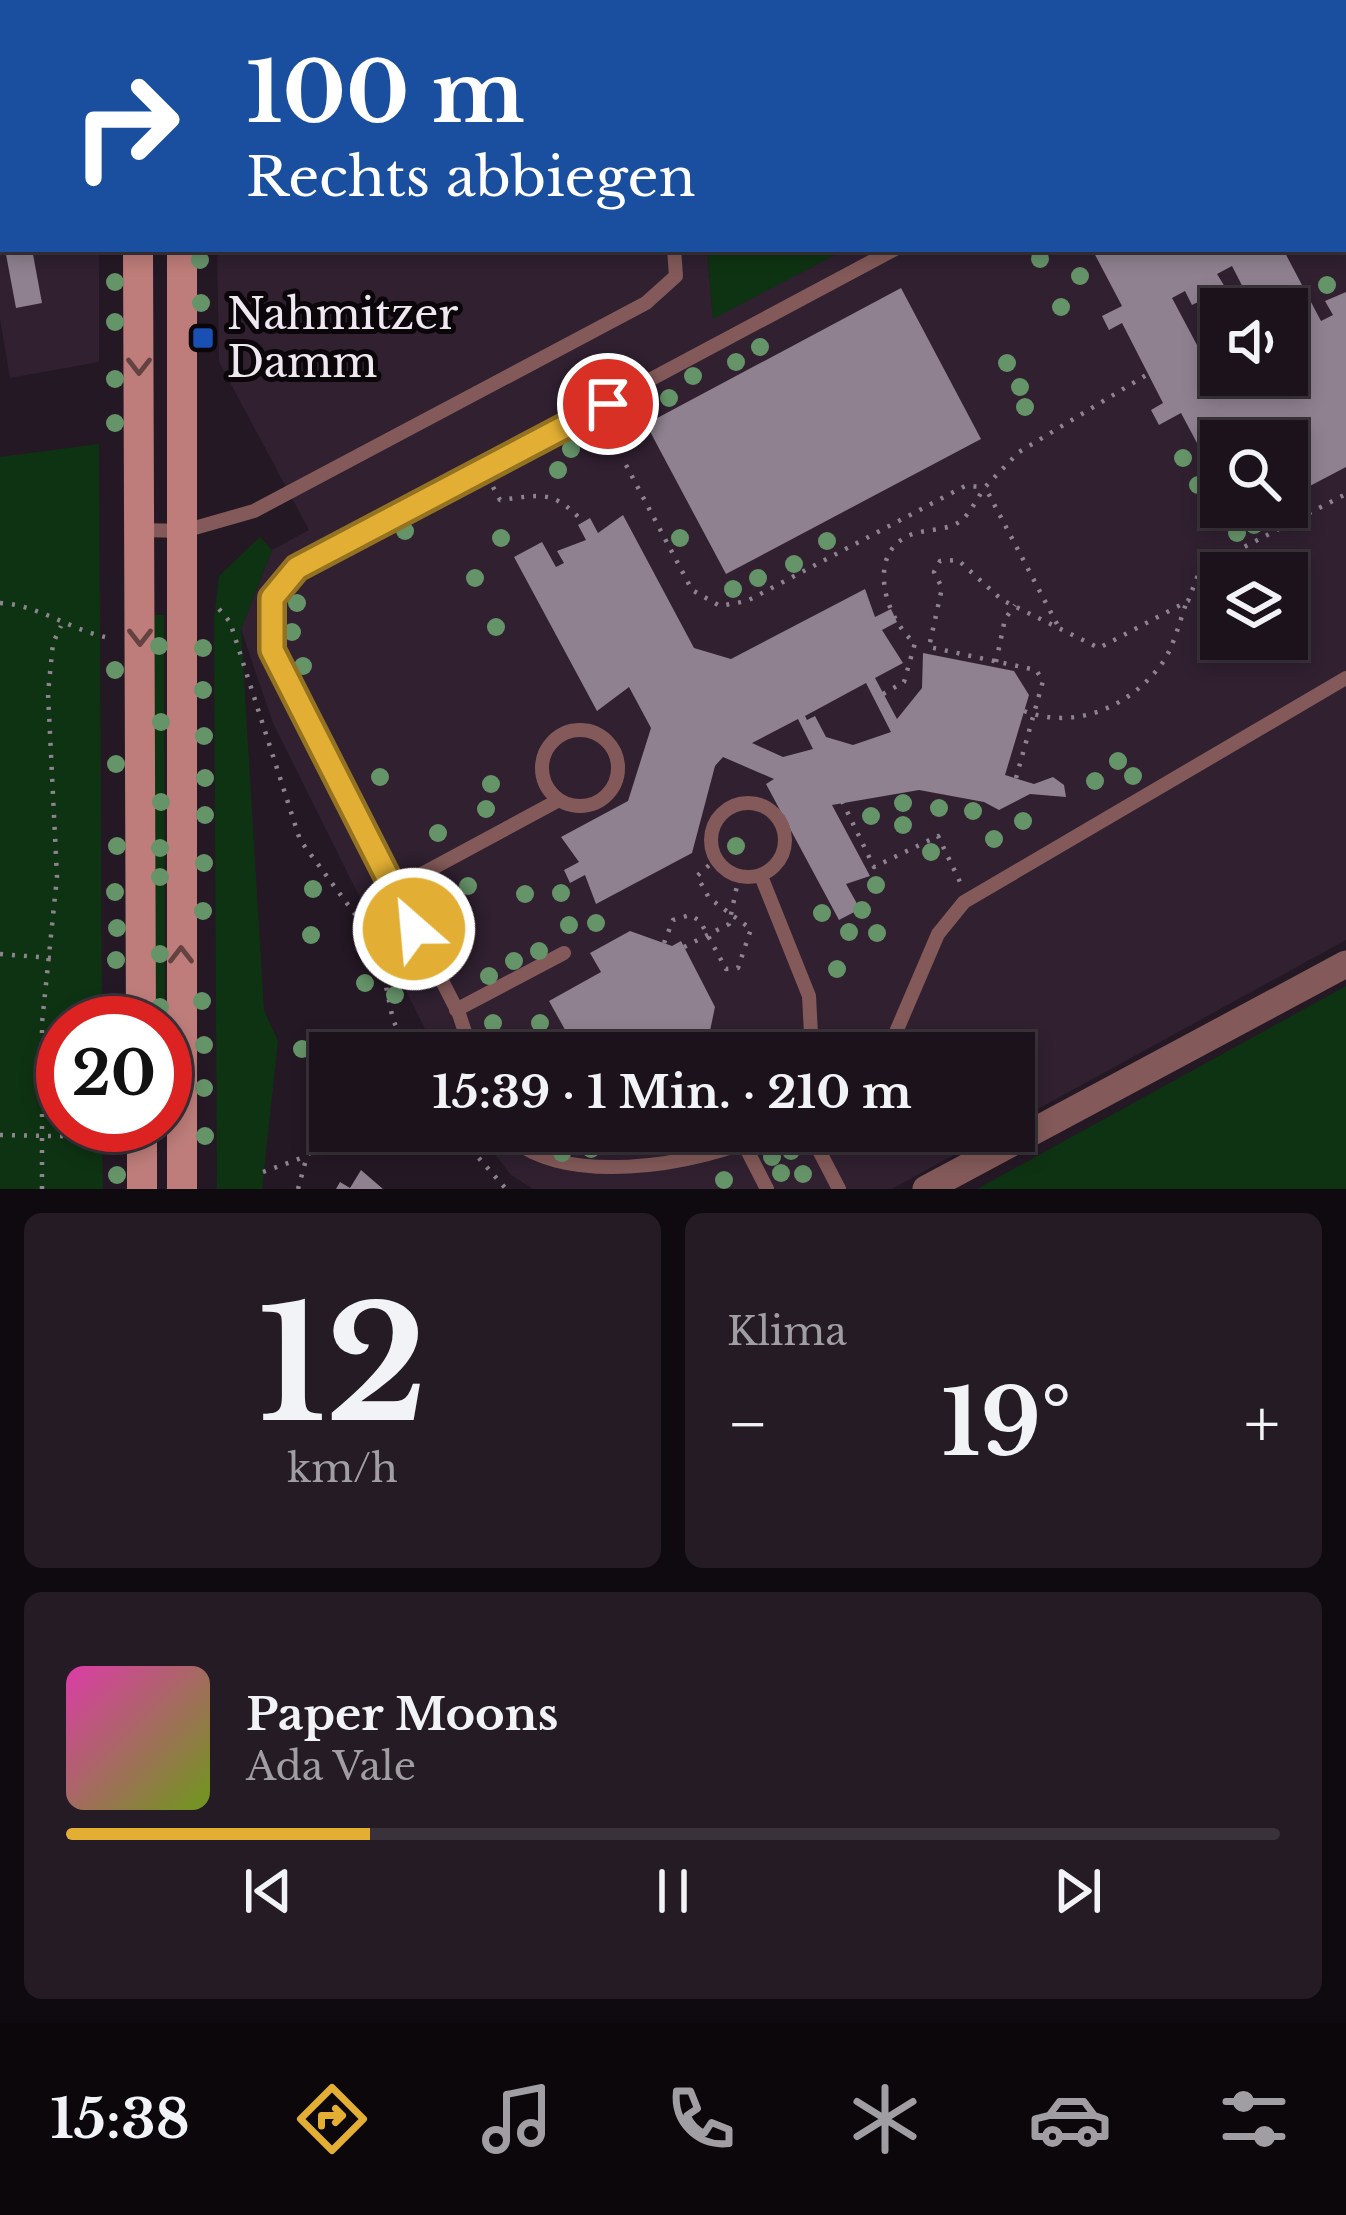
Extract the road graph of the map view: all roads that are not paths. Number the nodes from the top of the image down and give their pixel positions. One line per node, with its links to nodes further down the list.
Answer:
1 (138, 252): 5 (main road, one-way to 5)
2 (182, 252): 6 (main road)
3 (674, 252): 6 (lane)
4 (890, 252): 10 (lane)
5 (140, 530): 6 (lane); 13 (main road, one-way to 13)
6 (184, 531): 26 (main road, one-way to 6)
7 (1346, 678): 17 (lane)
8 (559, 800): 8 (lane); 10 (lane)
9 (761, 876): 9 (lane); 16 (lane)
10 (394, 889): 14 (lane)
11 (564, 952): 14 (lane)
12 (1346, 964): 29 (street)
13 (141, 996)
14 (456, 1010): 15 (lane)
15 (464, 1032)
16 (811, 1032)
17 (895, 1032)
18 (142, 1152): 25 (main road)
19 (525, 1152): 23 (lane)
20 (721, 1152): 24 (lane)
21 (748, 1152): 27 (lane)
22 (820, 1152): 28 (lane)
23 (566, 1179)
24 (611, 1184)
25 (142, 1189)
26 (182, 1189)
27 (767, 1189)
28 (838, 1189)
29 (926, 1189)

